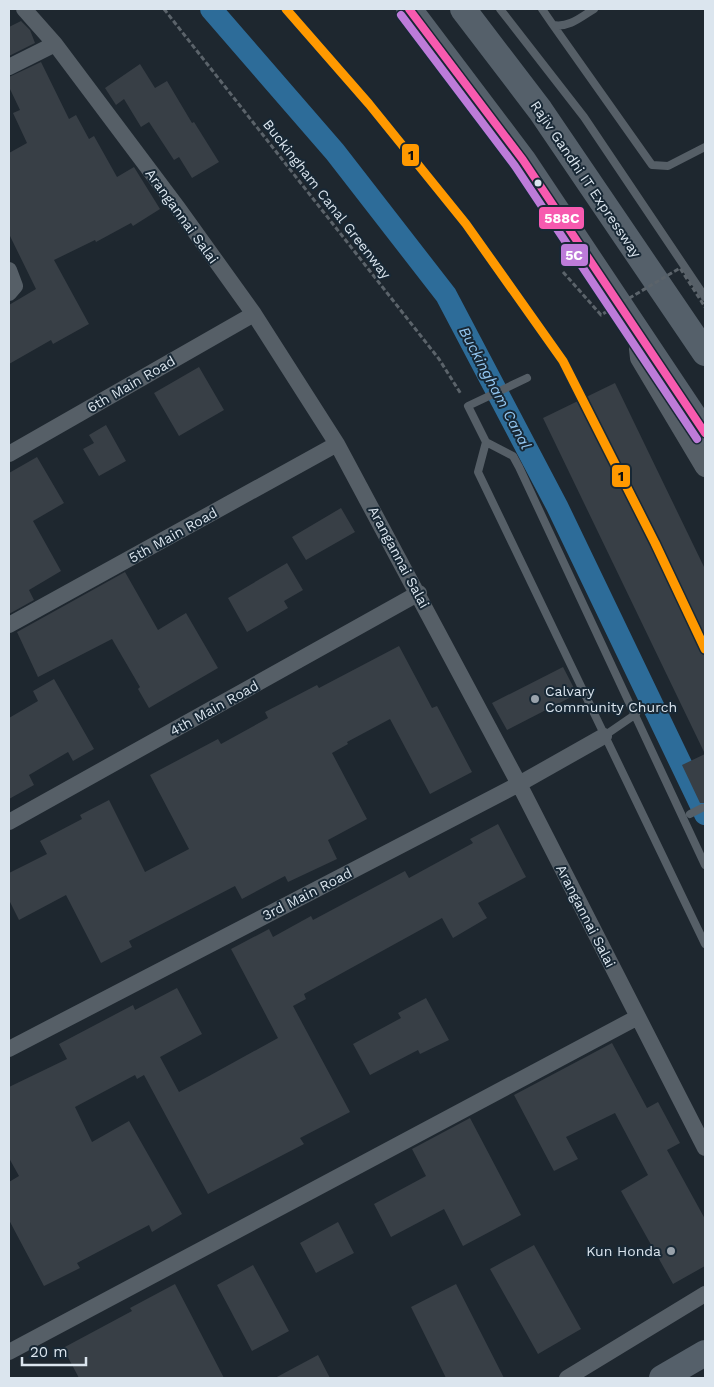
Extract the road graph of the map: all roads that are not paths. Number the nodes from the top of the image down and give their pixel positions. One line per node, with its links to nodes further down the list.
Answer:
1 (24, 9): 8 (street, Arangannai Salai)
2 (409, 9): 15 (main road)
3 (463, 9): 16 (main road, Rajiv Gandhi IT Expressway)
4 (500, 9): 13 (lane)
5 (542, 9): 7 (lane)
6 (594, 9): 7 (lane)
7 (553, 25): 10 (lane)
8 (55, 44): 9 (street); 14 (street, Arangannai Salai)
9 (9, 67)
10 (705, 147)
11 (9, 270): 12 (street)
12 (11, 291)
13 (705, 297)
14 (254, 314): 21 (street, Arangannai Salai); 22 (street, 6th Main Road)
15 (637, 330): 18 (main road); 19 (main road); 23 (street)
16 (705, 353)
17 (527, 378): 20 (lane)
18 (705, 411)
19 (705, 433)
20 (486, 442): 26 (lane); 27 (lane)
21 (337, 444): 24 (street, Arangannai Salai); 25 (street, 5th Main Road)
22 (9, 454)
23 (705, 467)
24 (419, 593): 28 (street, Arangannai Salai); 31 (street, 4th Main Road)
25 (9, 625)
26 (636, 714): 27 (lane); 32 (lane)
27 (604, 736): 28 (street, 3rd Main Road); 33 (lane)
28 (519, 784): 34 (street, Arangannai Salai); 35 (street, 3rd Main Road)
29 (702, 808): 30 (lane)
30 (690, 814)
31 (9, 822)
32 (705, 865)
33 (705, 944)
34 (638, 1017): 36 (street, Arangannai Salai); 38 (street)
35 (9, 1049)
36 (705, 1148)
37 (705, 1294): 40 (street)
38 (9, 1352)
39 (705, 1353): 41 (main road)
40 (566, 1378)
41 (662, 1378)

